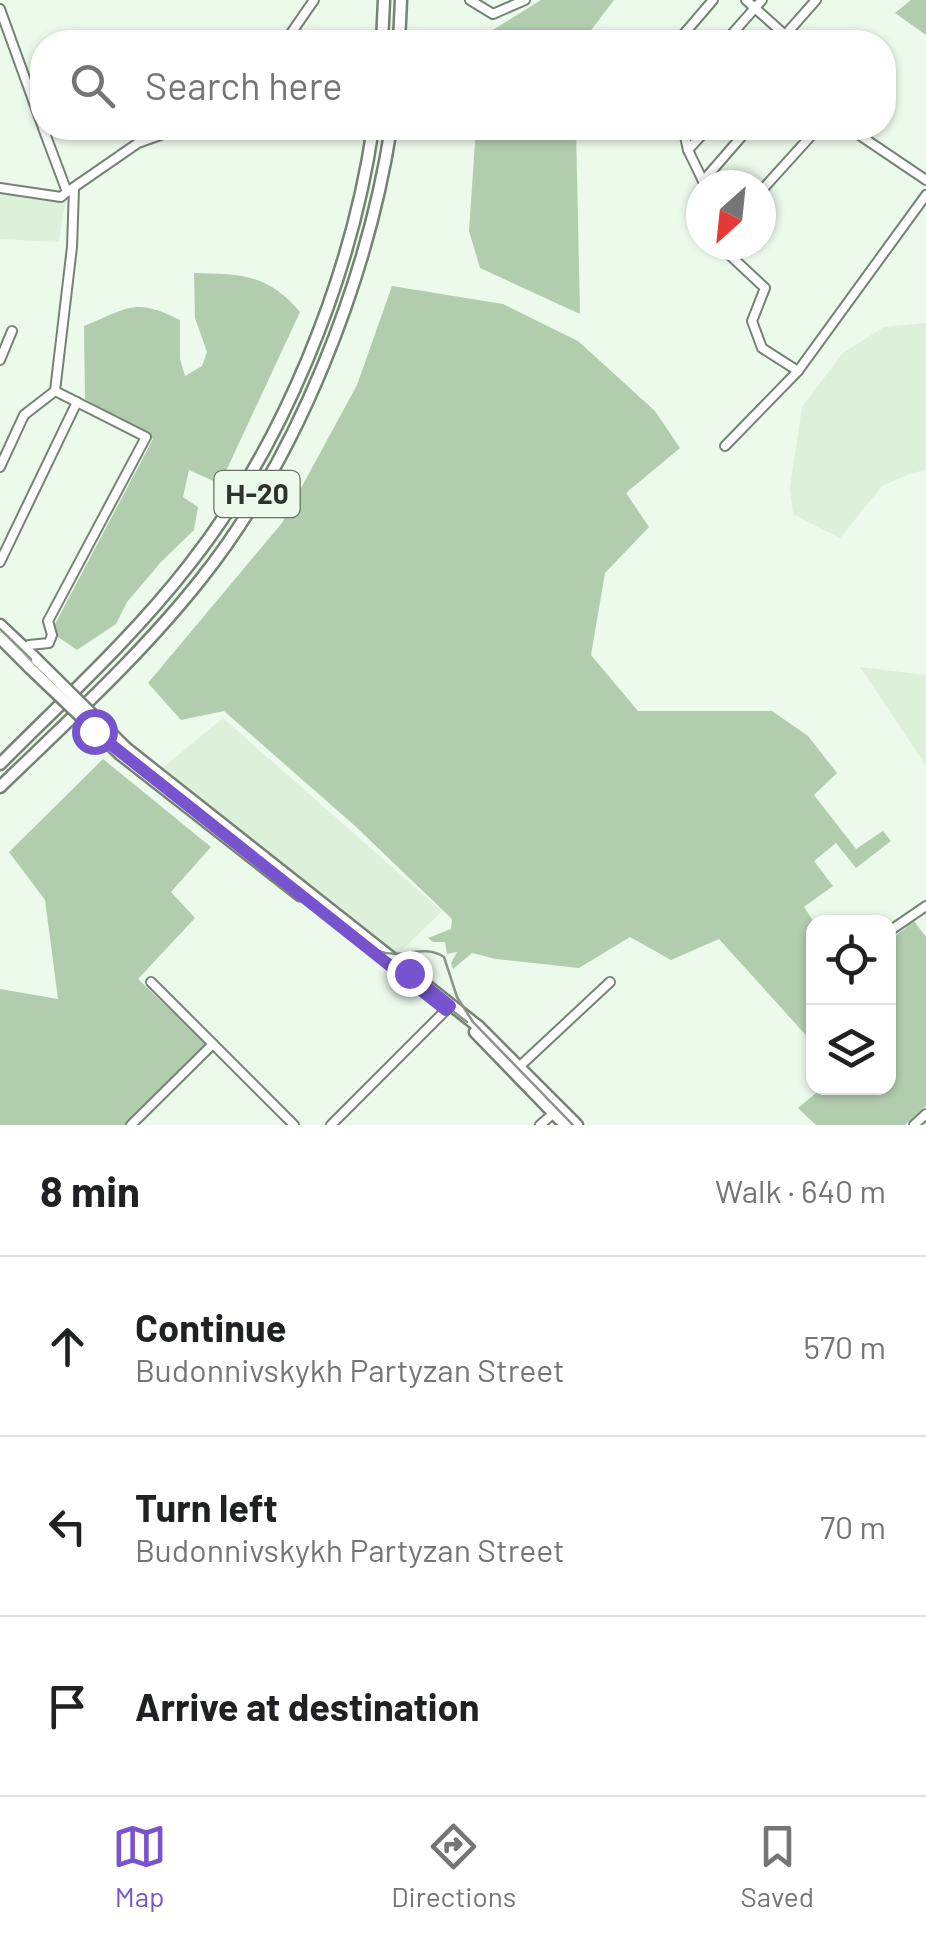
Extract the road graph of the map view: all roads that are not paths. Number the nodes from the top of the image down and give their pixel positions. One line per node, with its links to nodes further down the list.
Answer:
1 (314, 0): 11 (street)
2 (384, 0): 12 (main road)
3 (401, 0): 13 (main road)
4 (470, 0): 5 (street)
5 (525, 0)
6 (713, 0): 14 (street)
7 (746, 0): 9 (street)
8 (816, 0): 17 (street)
9 (759, 4): 15 (street); 16 (street)
10 (0, 8): 18 (street)
11 (293, 30)
12 (383, 30)
13 (400, 30)
14 (688, 30)
15 (736, 30)
16 (777, 30)
17 (792, 30)
18 (30, 90)
19 (49, 140): 34 (street)
20 (146, 140): 34 (street)
21 (372, 140): 48 (main road, Н-20)
22 (388, 140): 49 (main road, Н-20)
23 (685, 140): 28 (street)
24 (697, 140): 28 (street)
25 (739, 140): 30 (street)
26 (807, 140): 31 (street)
27 (868, 140): 32 (street)
28 (688, 150): 29 (street)
29 (698, 170)
30 (715, 170)
31 (776, 174)
32 (926, 180)
33 (0, 188): 34 (street)
34 (70, 191): 40 (street)
35 (926, 195): 39 (street)
36 (735, 260): 39 (street)
37 (12, 331): 38 (street)
38 (0, 360)
39 (798, 371): 42 (street)
40 (55, 391): 41 (street); 43 (street)
41 (78, 402): 44 (street); 47 (street)
42 (725, 446)
43 (0, 466)
44 (0, 562)
45 (0, 625): 47 (main road)
46 (0, 638): 47 (main road)
47 (20, 650): 54 (main road, bridge)
48 (0, 764)
49 (0, 787)
50 (926, 906): 51 (street)
51 (896, 927)
52 (151, 982): 55 (street)
53 (610, 982): 56 (street)
54 (448, 1008): 56 (main road); 57 (main road); 61 (street)
55 (213, 1044): 59 (street); 60 (street)
56 (520, 1066): 57 (main road)
57 (557, 1109): 62 (street); 63 (main road); 64 (main road)
58 (926, 1114): 65 (street)
59 (131, 1125)
60 (294, 1125)
61 (331, 1125)
62 (540, 1125)
63 (565, 1125)
64 (577, 1125)
65 (914, 1125)

